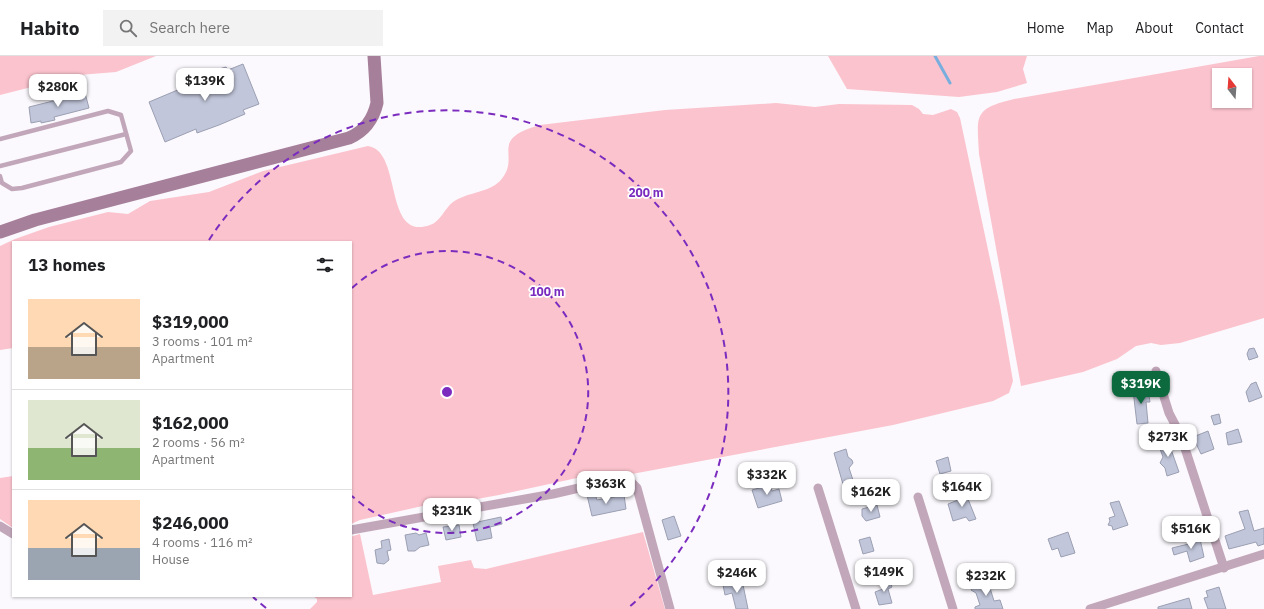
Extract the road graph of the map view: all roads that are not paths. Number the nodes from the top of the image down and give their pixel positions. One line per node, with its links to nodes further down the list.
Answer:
1 (374, 56): 6 (street)
2 (126, 134): 3 (lane); 4 (lane); 5 (lane)
3 (0, 139)
4 (0, 166)
5 (0, 176)
6 (0, 232)
7 (1156, 371): 14 (street)
8 (818, 488): 16 (street)
9 (918, 497): 17 (street)
10 (0, 526): 12 (street)
11 (352, 530): 15 (street)
12 (12, 533)
13 (1264, 554): 14 (street)
14 (1224, 568): 18 (street)
15 (670, 609)
16 (856, 609)
17 (953, 609)
18 (1090, 609)

